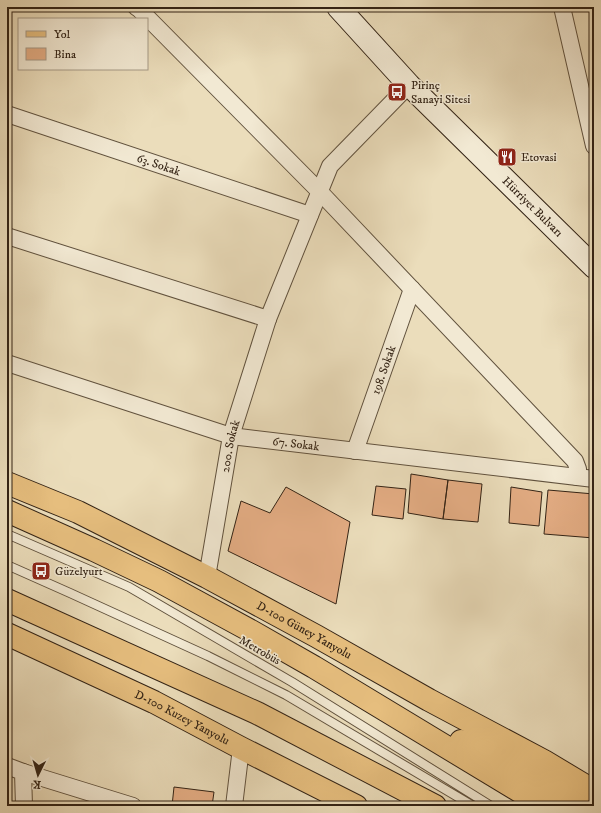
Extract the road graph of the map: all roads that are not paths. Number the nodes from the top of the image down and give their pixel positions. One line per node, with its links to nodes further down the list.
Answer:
1 (136, 7): 5 (street)
2 (338, 7): 6 (main road, Hürriyet Bulvarı)
3 (562, 7): 8 (street)
4 (148, 18): 9 (street)
5 (148, 18)
6 (408, 84): 9 (street, 200. Sokak); 12 (main road, Hürriyet Bulvarı)
7 (7, 114): 10 (street, 63. Sokak)
8 (594, 146)
9 (319, 191): 10 (street, 200. Sokak); 13 (street)
10 (310, 215): 14 (street, 200. Sokak)
11 (7, 236): 14 (street)
12 (593, 265)
13 (412, 289): 17 (street, 198. Sokak); 18 (street)
14 (268, 319): 16 (street, 200. Sokak)
15 (7, 363): 16 (street, 67. Sokak)
16 (231, 436): 17 (street, 67. Sokak); 24 (street, 200. Sokak)
17 (354, 451): 18 (street, 67. Sokak)
18 (577, 477): 19 (street, 67. Sokak)
19 (594, 479)
20 (7, 483): 24 (main road, D-100 Güney Yanyolu)
21 (7, 511): 27 (main road)
22 (7, 534): 38 (lane, Metrobüs)
23 (7, 565): 37 (lane)
24 (207, 577): 31 (main road, D-100 Güney Yanyolu)
25 (7, 600): 36 (main road)
26 (7, 634): 28 (main road, D-100 Kuzey Yanyolu)
27 (387, 711): 39 (main road); 40 (main road)
28 (241, 748): 34 (street); 35 (main road, D-100 Kuzey Yanyolu)
29 (7, 766): 30 (street)
30 (23, 772): 32 (street); 33 (street)
31 (594, 791)
32 (24, 806)
33 (133, 806)
34 (234, 806)
35 (356, 806)
36 (435, 806)
37 (473, 806)
38 (491, 806)
39 (544, 806)
40 (579, 806)

